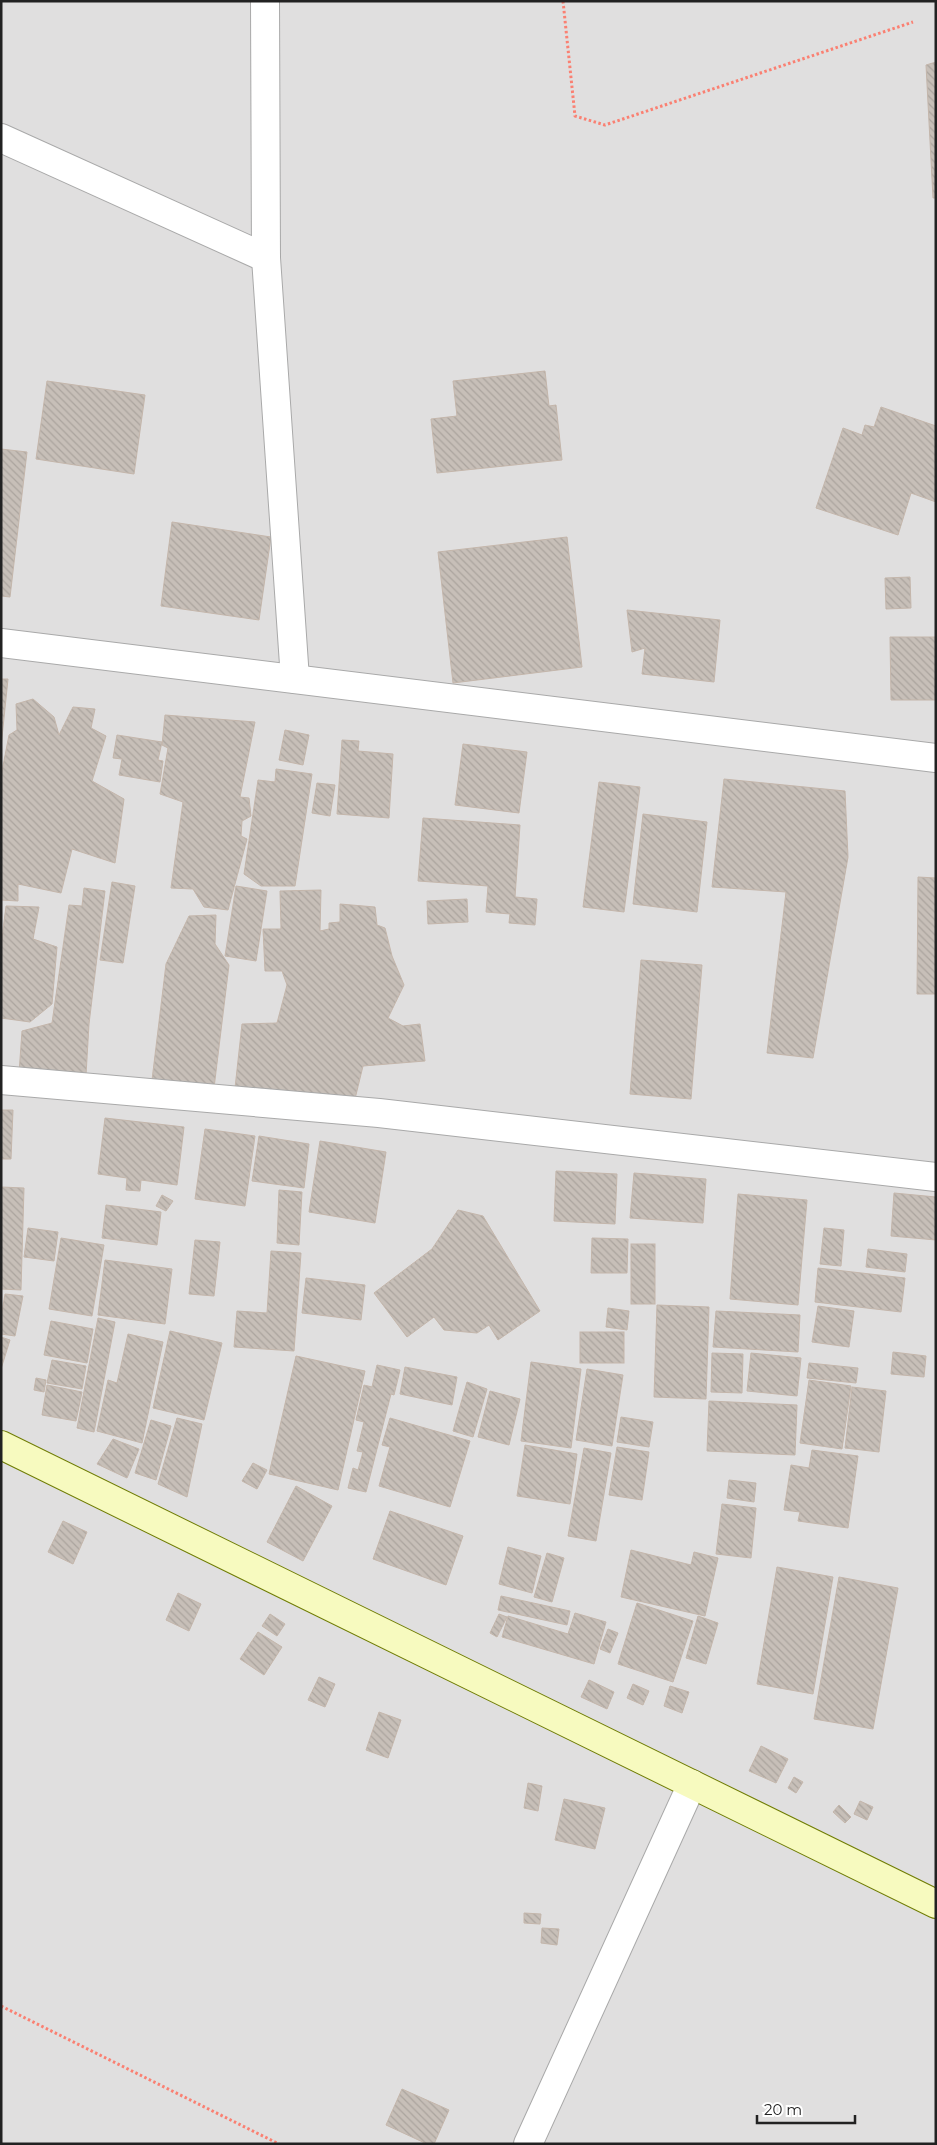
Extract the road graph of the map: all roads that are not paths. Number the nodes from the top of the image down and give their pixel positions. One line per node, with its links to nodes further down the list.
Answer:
1 (265, 1): 3 (street)
2 (1, 138): 3 (street)
3 (266, 258): 5 (street)
4 (1, 643): 5 (street)
5 (295, 679): 6 (street)
6 (936, 758)
7 (1, 1080): 8 (street)
8 (936, 1177)
9 (1, 1445): 10 (street)
10 (692, 1784): 11 (street); 12 (street)
11 (936, 1904)
12 (528, 2144)

